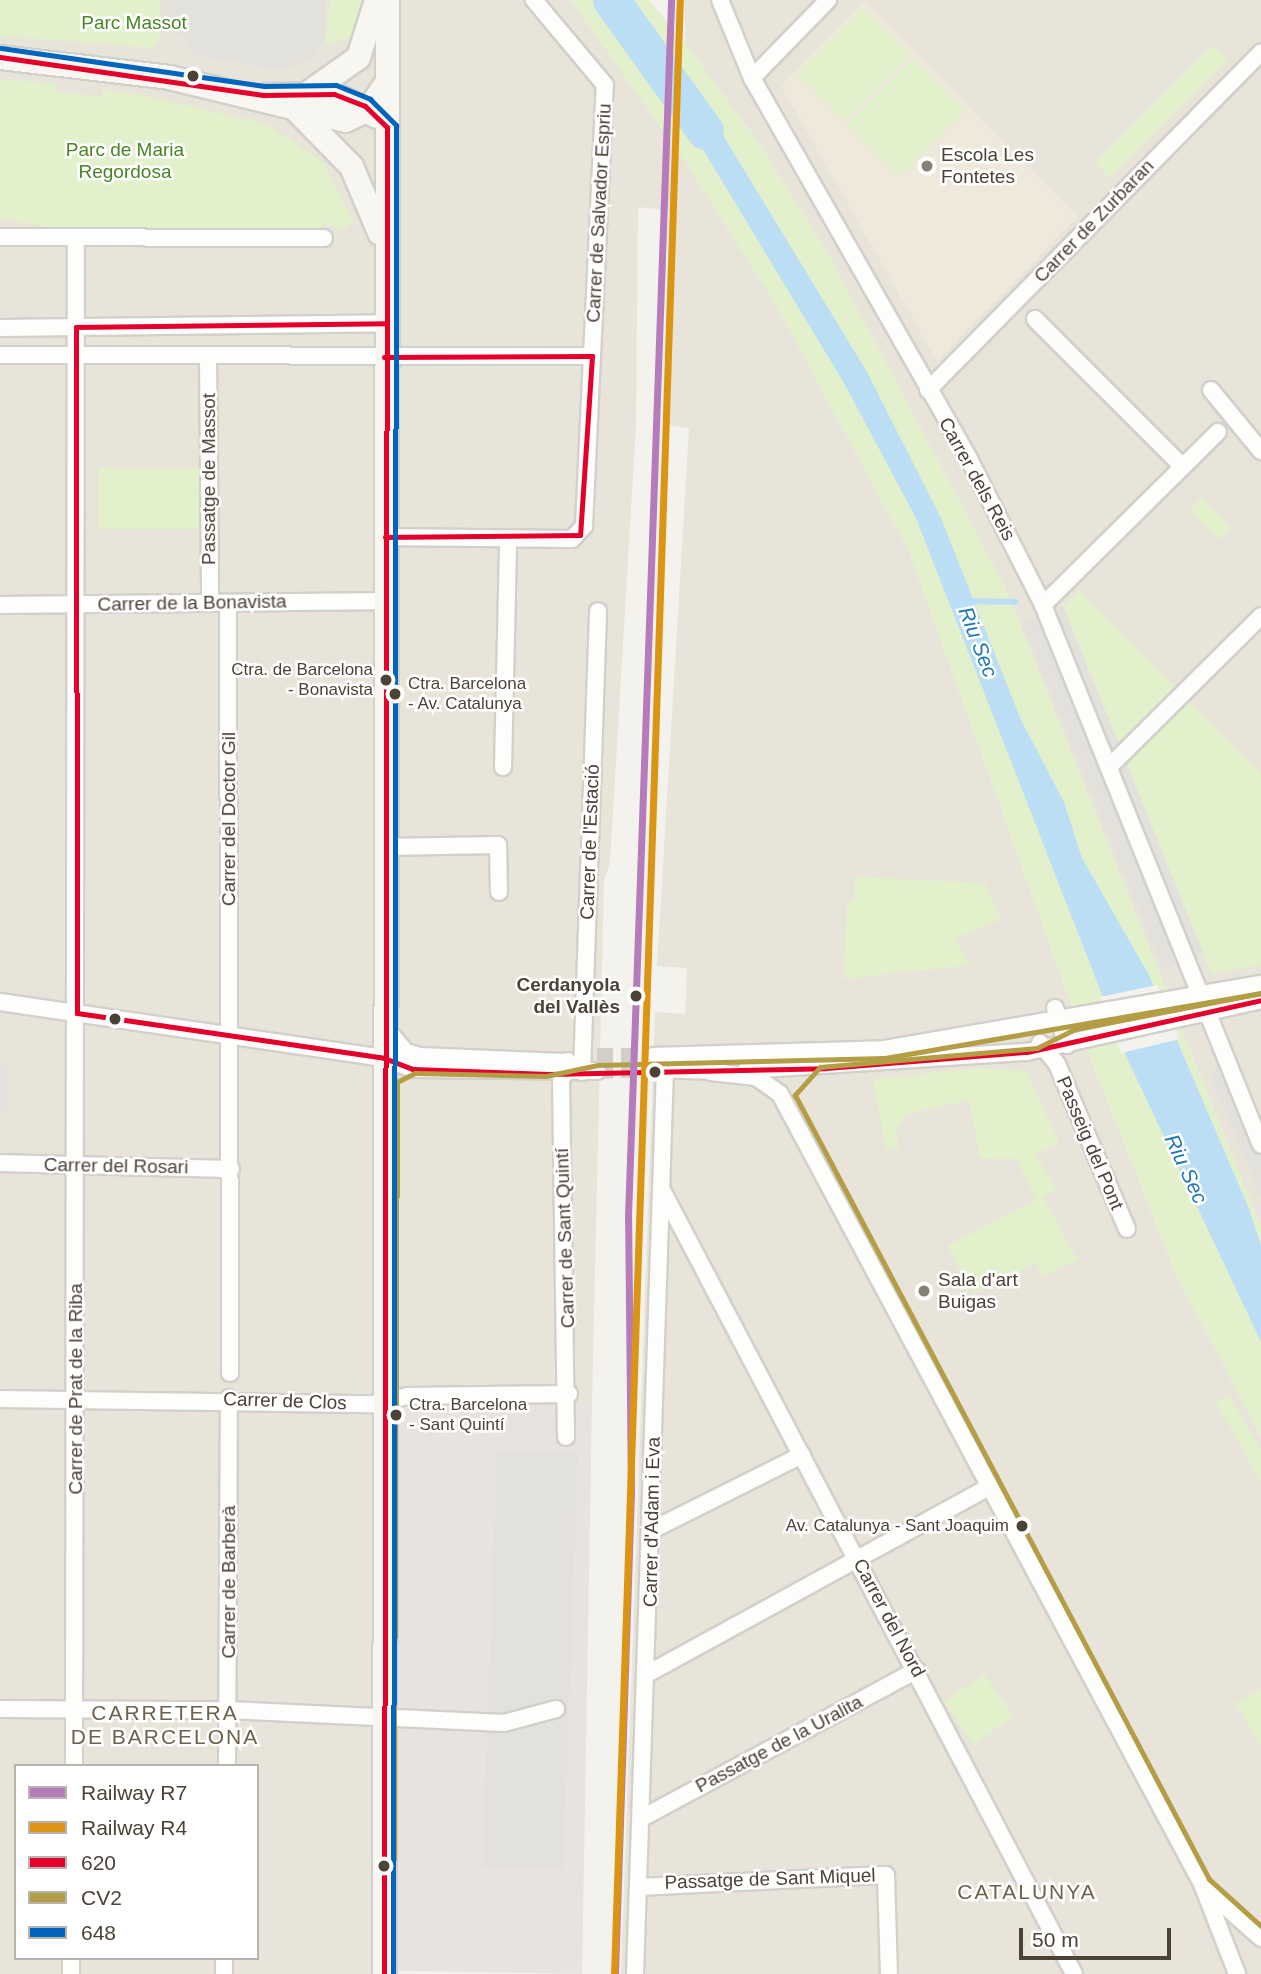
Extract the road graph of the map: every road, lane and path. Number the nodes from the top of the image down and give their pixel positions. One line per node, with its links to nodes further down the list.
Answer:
1 (376, 0): 10 (main road)
2 (387, 0): 8 (main road)
3 (534, 0): 26 (street, Carrer de Salvador Espriu)
4 (720, 0): 9 (street, Carrer dels Reis)
5 (828, 0): 9 (street)
6 (1261, 52): 28 (street, Carrer de Zurbaran)
7 (0, 57): 11 (main road)
8 (388, 78): 12 (main road); 14 (main road)
9 (752, 78): 28 (street, Carrer dels Reis)
10 (310, 91): 11 (main road); 12 (main road)
11 (263, 95): 13 (main road)
12 (368, 108): 13 (main road); 14 (main road)
13 (296, 110): 18 (main road)
14 (387, 127): 18 (main road)
15 (0, 237): 16 (street)
16 (76, 237): 17 (street); 21 (street, Carrer de Prat de la Riba)
17 (324, 237)
18 (386, 255): 20 (main road)
19 (1035, 319): 32 (street)
20 (384, 323): 21 (street); 27 (main road)
21 (76, 327): 22 (street); 24 (street, Carrer de Prat de la Riba)
22 (0, 328)
23 (0, 355): 24 (street)
24 (76, 355): 25 (street); 38 (street, Carrer de Prat de la Riba)
25 (208, 356): 27 (street); 36 (street, Passatge de Massot)
26 (592, 356): 27 (street); 34 (street, Carrer de Salvador Espriu)
27 (384, 357): 33 (main road)
28 (928, 390): 40 (street, Carrer dels Reis)
29 (1210, 390): 31 (street)
30 (1218, 432): 32 (street)
31 (1259, 445)
32 (1182, 466): 40 (street)
33 (385, 537): 34 (street); 35 (main road)
34 (508, 539): 43 (street)
35 (385, 601): 37 (street, Carrer de la Bonavista); 45 (main road)
36 (210, 603): 37 (street, Carrer de la Bonavista); 38 (street, Carrer de la Bonavista)
37 (228, 603): 56 (street, Carrer del Doctor Gil)
38 (76, 604): 39 (street, Carrer de la Bonavista); 52 (street, Carrer de Prat de la Riba)
39 (0, 605)
40 (1043, 605): 44 (street, Carrer dels Reis)
41 (598, 611): 61 (street, Carrer de l'Estació)
42 (1258, 626): 44 (street)
43 (503, 767)
44 (1109, 767): 48 (street, Carrer dels Reis)
45 (384, 847): 46 (street); 55 (main road)
46 (499, 892)
47 (1261, 984): 48 (street)
48 (1204, 997): 53 (street, Carrer dels Reis); 54 (street)
49 (1261, 1000): 51 (street)
50 (0, 1002): 52 (street)
51 (1230, 1008): 53 (street); 65 (street)
52 (77, 1013): 56 (street); 68 (street, Carrer de Prat de la Riba)
53 (1210, 1013): 57 (street); 66 (street, Carrer dels Reis)
54 (1062, 1020): 57 (street); 57 (street, Passeig del Pont)
55 (384, 1026): 59 (main road); 61 (street)
56 (228, 1035): 59 (street); 69 (street)
57 (1051, 1044): 58 (street); 62 (street); 71 (street, Passeig del Pont)
58 (810, 1051): 60 (street); 62 (street)
59 (394, 1062): 61 (street); 77 (main road)
60 (657, 1065): 63 (street); 70 (street, Carrer d'Adam i Eva)
61 (576, 1067): 73 (street, Carrer de Sant Quintí)
62 (801, 1069): 63 (street); 64 (street)
63 (712, 1072): 64 (street)
64 (784, 1104): 80 (street)
65 (1261, 1124)
66 (1261, 1145)
67 (0, 1163): 68 (street, Carrer del Rosari)
68 (76, 1167): 69 (street, Carrer del Rosari); 76 (street, Carrer de Prat de la Riba)
69 (231, 1169): 72 (street)
70 (662, 1190): 79 (street, Carrer del Nord); 81 (street, Carrer d'Adam i Eva)
71 (1127, 1229)
72 (230, 1373)
73 (569, 1394): 77 (street, Carrer de Clos); 78 (street, Carrer de Sant Quintí)
74 (229, 1398): 76 (street, Carrer de Clos); 77 (street, Carrer de Clos); 88 (street, Carrer de Barberà)
75 (0, 1399): 76 (street, Carrer de Clos)
76 (77, 1400): 87 (street, Carrer de Prat de la Riba)
77 (385, 1402): 89 (main road)
78 (566, 1437)
79 (802, 1455): 81 (street); 82 (street, Carrer del Nord)
80 (989, 1487): 82 (street); 93 (street)
81 (650, 1531): 84 (street, Carrer d'Adam i Eva)
82 (860, 1561): 83 (street, Carrer del Nord); 84 (street)
83 (917, 1670): 92 (street, Passatge de la Uralita); 99 (street, Carrer del Nord)
84 (649, 1673): 92 (street, Carrer d'Adam i Eva)
85 (0, 1709): 87 (street)
86 (556, 1709): 89 (street)
87 (73, 1710): 88 (street); 90 (street, Carrer de Prat de la Riba)
88 (228, 1710): 89 (street); 91 (street, Carrer de Barberà)
89 (385, 1717): 96 (main road)
90 (74, 1764)
91 (227, 1764)
92 (642, 1818): 94 (street, Carrer d'Adam i Eva)
93 (1202, 1884): 95 (street); 100 (street)
94 (639, 1888): 97 (street, Carrer d'Adam i Eva); 98 (street, Passatge de Sant Miquel)
95 (1261, 1938)
96 (384, 1974)
97 (635, 1974)
98 (889, 1974)
99 (1074, 1974)
100 (1237, 1974)

